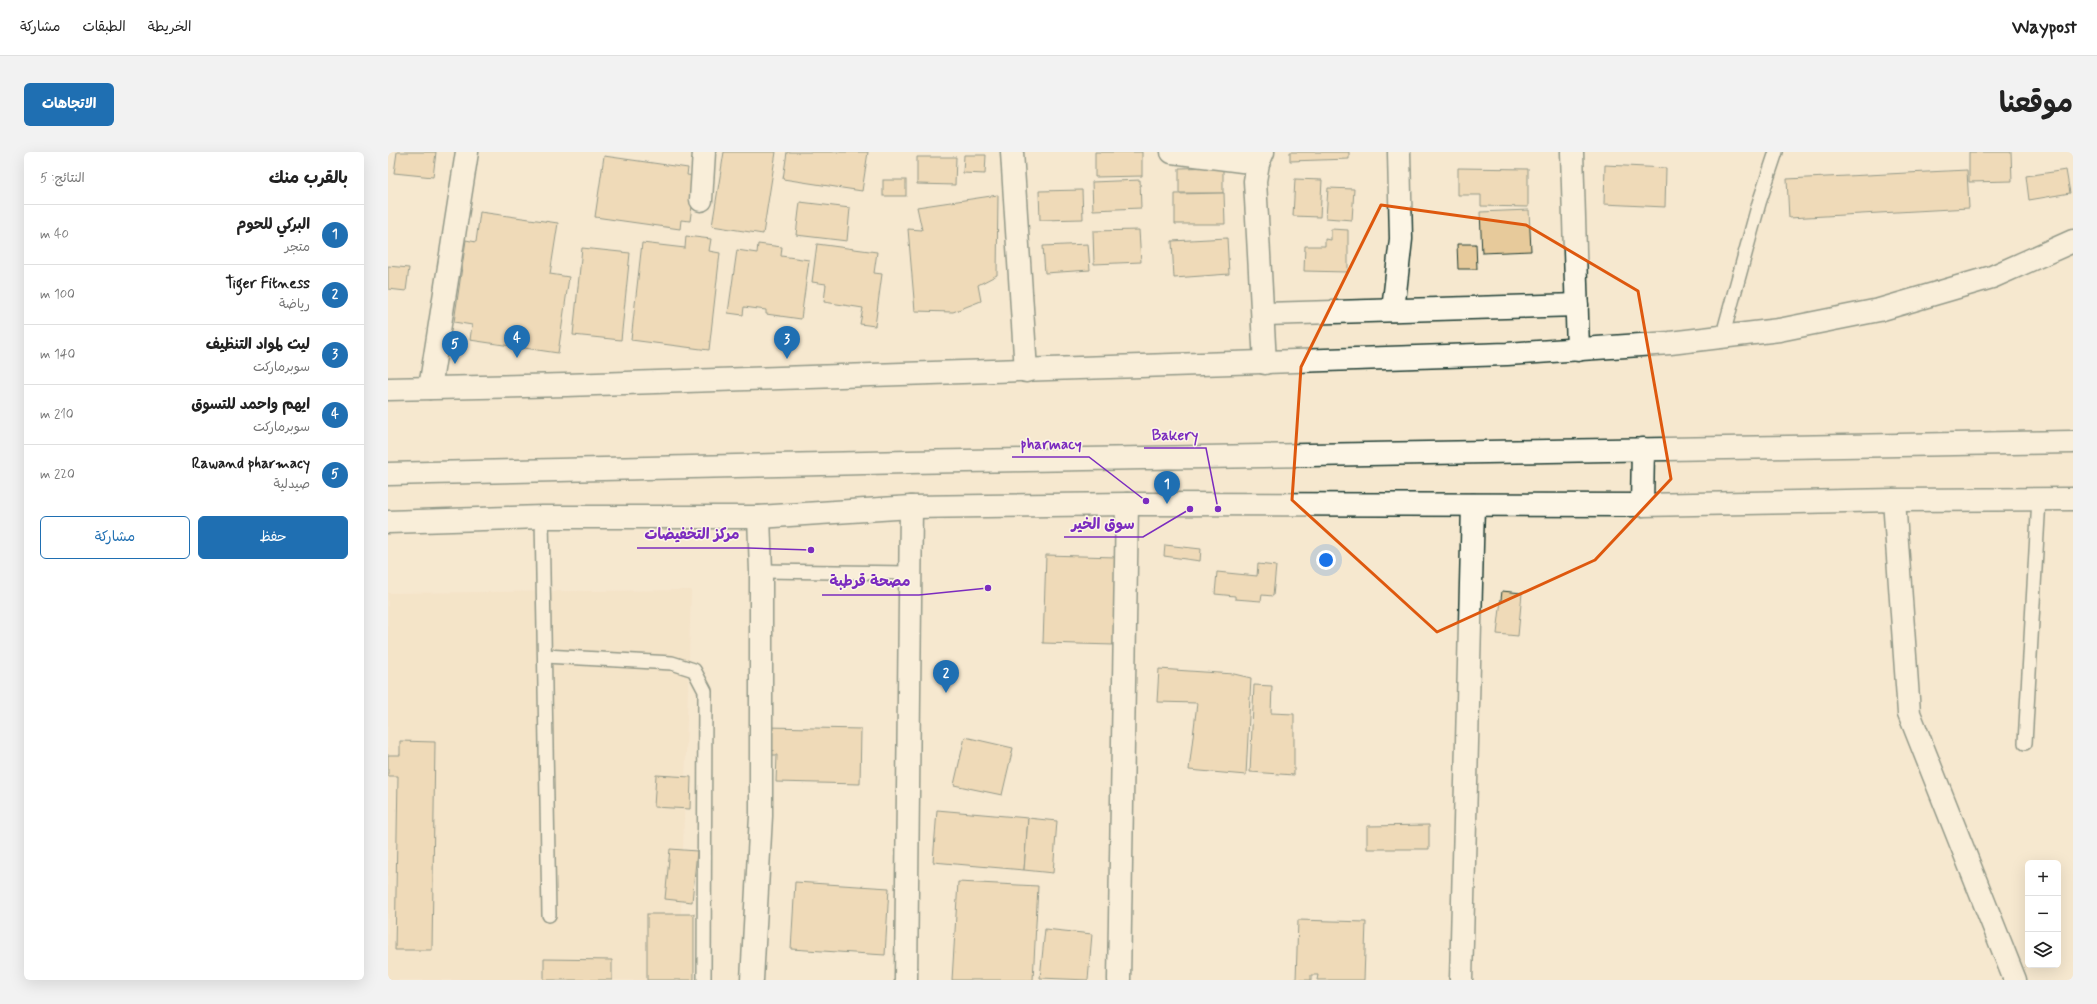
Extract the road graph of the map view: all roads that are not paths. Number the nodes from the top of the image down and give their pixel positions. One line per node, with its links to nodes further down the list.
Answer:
1 (467, 152): 19 (street)
2 (704, 152): 9 (street)
3 (1012, 152): 17 (street)
4 (1172, 152): 8 (street)
5 (1399, 152): 12 (street)
6 (1572, 152): 11 (street)
7 (1776, 152): 14 (lane)
8 (1260, 157): 13 (street)
9 (701, 200)
10 (2073, 241): 14 (street)
11 (1577, 305): 12 (street); 15 (street)
12 (1393, 310): 13 (street)
13 (1262, 314): 16 (street)
14 (1722, 338): 15 (street)
15 (1578, 350): 16 (street)
16 (1265, 363): 17 (street)
17 (1026, 371): 19 (street)
18 (388, 388): 19 (street)
19 (430, 388)
20 (2073, 442): 21 (street)
21 (1643, 449): 22 (street); 28 (street)
22 (388, 474)
23 (2039, 499): 24 (street); 25 (street); 36 (lane)
24 (2073, 499)
25 (1894, 500): 28 (street); 43 (street)
26 (1127, 504): 27 (street); 29 (street); 41 (street)
27 (1474, 505): 28 (street); 42 (street)
28 (1642, 506)
29 (911, 508): 31 (street); 34 (street)
30 (542, 517): 31 (street); 32 (street); 35 (lane)
31 (759, 517): 33 (street)
32 (388, 522)
33 (761, 571): 34 (lane); 39 (street)
34 (910, 573): 40 (street)
35 (545, 656): 37 (lane); 38 (lane)
36 (2025, 743)
37 (549, 915)
38 (704, 980)
39 (752, 980)
40 (906, 980)
41 (1119, 980)
42 (1460, 980)
43 (2015, 980)

